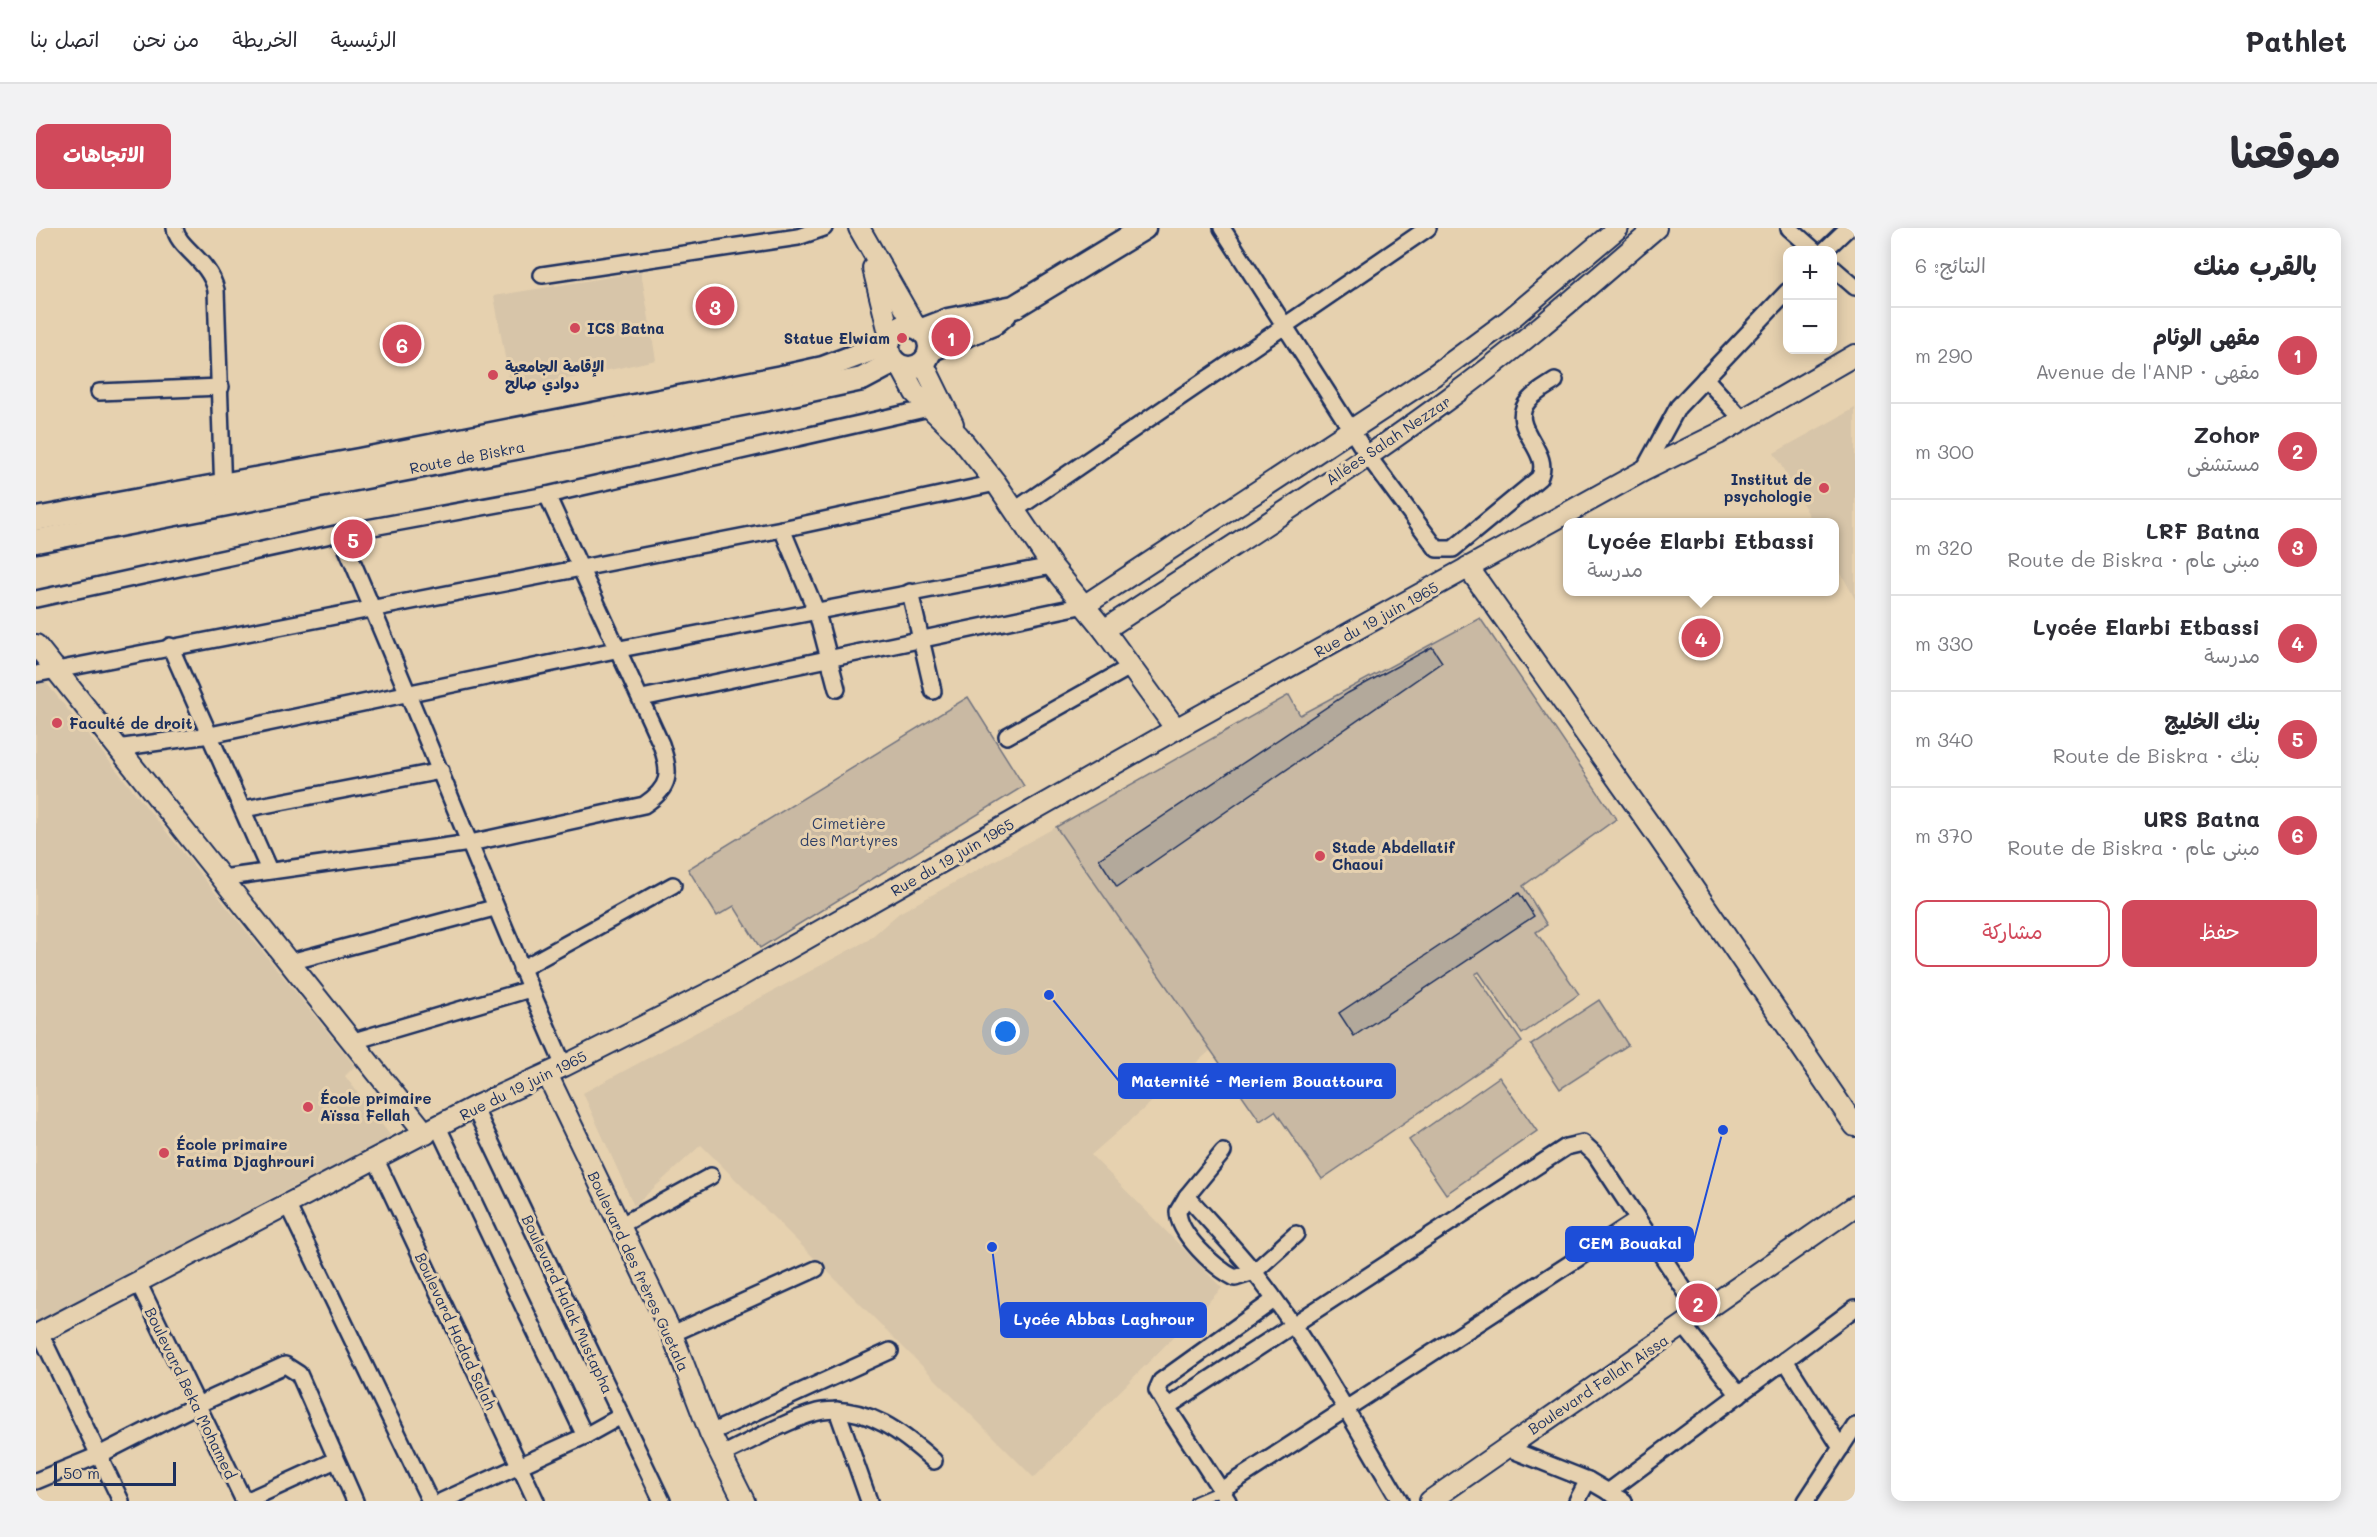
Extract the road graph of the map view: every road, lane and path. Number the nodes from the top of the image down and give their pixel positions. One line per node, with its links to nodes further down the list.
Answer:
1 (175, 228): 24 (street)
2 (824, 228): 15 (street)
3 (859, 228): 13 (street)
4 (1144, 228): 19 (main road)
5 (1222, 228): 18 (street)
6 (1428, 228): 18 (street)
7 (1617, 228): 28 (street)
8 (1656, 228): 30 (street, Allées Salah Nezzar)
9 (1789, 228): 11 (street)
10 (1848, 228): 12 (street)
11 (1809, 246)
12 (1829, 246)
13 (868, 248): 19 (street); 20 (street)
14 (1837, 271): 16 (street)
15 (542, 274)
16 (1855, 287)
17 (1783, 296): 22 (street)
18 (1285, 324): 28 (street); 35 (street)
19 (923, 342): 20 (main road); 20 (main road); 29 (street)
20 (893, 353): 26 (street); 33 (main road, Route de Biskra)
21 (1855, 355): 27 (street, Rue du 19 juin 1965)
22 (1705, 378): 27 (street); 31 (street)
23 (1555, 381): 30 (street)
24 (221, 387): 25 (street); 33 (street)
25 (99, 392)
26 (929, 408): 29 (street); 34 (street)
27 (1743, 420): 31 (street, Rue du 19 juin 1965)
28 (1353, 430): 30 (street); 45 (street)
29 (958, 435): 32 (street)
30 (1368, 456): 48 (street, Allées Salah Nezzar)
31 (1643, 471): 42 (street, Rue du 19 juin 1965)
32 (996, 483): 35 (street); 37 (street)
33 (223, 494): 36 (main road, Route de Biskra); 39 (main road, Route de Biskra)
34 (547, 495): 38 (street); 41 (street)
35 (1015, 510): 40 (street)
36 (36, 519)
37 (782, 529): 41 (street); 47 (street)
38 (340, 533): 44 (street); 46 (street)
39 (36, 541)
40 (1052, 566): 43 (street); 45 (street)
41 (579, 567): 46 (street); 52 (street)
42 (1468, 567): 60 (street, Rue du 19 juin 1965); 77 (street)
43 (910, 592): 47 (street); 49 (street)
44 (36, 599)
45 (1084, 606): 48 (street); 49 (street)
46 (374, 610): 51 (street); 58 (street)
47 (817, 613): 52 (street); 53 (street)
48 (1104, 630): 54 (street)
49 (924, 640): 53 (street); 57 (street)
50 (36, 645): 55 (street)
51 (170, 646): 55 (street); 61 (street)
52 (620, 649): 58 (street); 59 (street)
53 (830, 660): 56 (street); 59 (street)
54 (1130, 667): 60 (street); 62 (street)
55 (45, 672): 63 (street)
56 (837, 689)
57 (933, 691)
58 (407, 693): 61 (street); 64 (street)
59 (642, 698): 66 (street)
60 (1176, 729): 75 (street, Rue du 19 juin 1965)
61 (210, 735): 63 (street); 65 (street)
62 (1007, 736)
63 (117, 748): 68 (street)
64 (441, 771): 65 (street); 66 (street)
65 (244, 809): 67 (street)
66 (470, 843): 67 (street); 70 (street)
67 (269, 870): 68 (street)
68 (222, 878): 71 (street)
69 (673, 885): 72 (street)
70 (494, 908): 71 (street); 72 (street)
71 (290, 962): 74 (street)
72 (521, 969): 73 (street)
73 (530, 989): 74 (street); 75 (street)
74 (354, 1041): 78 (street)
75 (556, 1070): 76 (street, Rue du 19 juin 1965); 86 (street, Boulevard des frères Guetala)
76 (474, 1107): 78 (street, Rue du 19 juin 1965); 104 (street, Boulevard Halak Mustapha)
77 (1855, 1126)
78 (432, 1130): 80 (street, Rue du 19 juin 1965); 107 (street)
79 (1223, 1152): 82 (street)
80 (376, 1160): 83 (street, Rue du 19 juin 1965); 114 (street, Boulevard Hadad Salah)
81 (711, 1176): 86 (street)
82 (1187, 1196): 89 (street); 89 (street)
83 (288, 1206): 90 (street, Rue du 19 juin 1965); 122 (street)
84 (1855, 1206): 93 (street, Boulevard Fellah Aissa)
85 (1637, 1220): 93 (street); 94 (street); 102 (street)
86 (621, 1225): 96 (street, Boulevard des frères Guetala)
87 (1296, 1234): 89 (street)
88 (816, 1269): 96 (street)
89 (1254, 1272): 91 (street)
90 (139, 1284): 95 (street, Rue du 19 juin 1965); 100 (street, Boulevard Beka Mohamed)
91 (1274, 1300): 94 (street); 101 (street)
92 (1855, 1308): 98 (street)
93 (1693, 1321): 99 (street); 108 (street, Boulevard Fellah Aissa)
94 (1291, 1326): 101 (street); 102 (street)
95 (38, 1334): 110 (street)
96 (672, 1334): 106 (street, Boulevard des frères Guetala)
97 (890, 1351): 106 (street)
98 (1785, 1360): 99 (street); 109 (street)
99 (1739, 1395): 117 (street)
100 (197, 1405): 110 (street); 112 (street); 120 (street, Boulevard Beka Mohamed)
101 (1167, 1407): 118 (street)
102 (1344, 1408): 118 (street); 129 (street)
103 (837, 1410): 111 (street); 113 (street); 127 (street)
104 (621, 1416): 107 (street); 125 (street, Boulevard Halak Mustapha)
105 (1855, 1426): 109 (street)
106 (710, 1433): 111 (street, Boulevard des frères Guetala)
107 (585, 1436): 114 (street)
108 (1505, 1447): 115 (street); 130 (street, Boulevard Fellah Aissa)
109 (1841, 1448): 133 (street)
110 (99, 1455): 116 (street); 119 (street)
111 (721, 1455): 126 (street, Boulevard des frères Guetala)
112 (336, 1460): 120 (street); 121 (street)
113 (934, 1461)
114 (519, 1465): 123 (street); 124 (street, Boulevard Hadad Salah)
115 (1588, 1480): 117 (street); 131 (street)
116 (36, 1481)
117 (1608, 1492): 132 (street)
118 (1225, 1495): 128 (lane)
119 (121, 1501)
120 (245, 1501)
121 (355, 1501)
122 (430, 1501)
123 (442, 1501)
124 (536, 1501)
125 (662, 1501)
126 (744, 1501)
127 (869, 1501)
128 (1195, 1501)
129 (1400, 1501)
130 (1430, 1501)
131 (1577, 1501)
132 (1624, 1501)
133 (1806, 1501)

